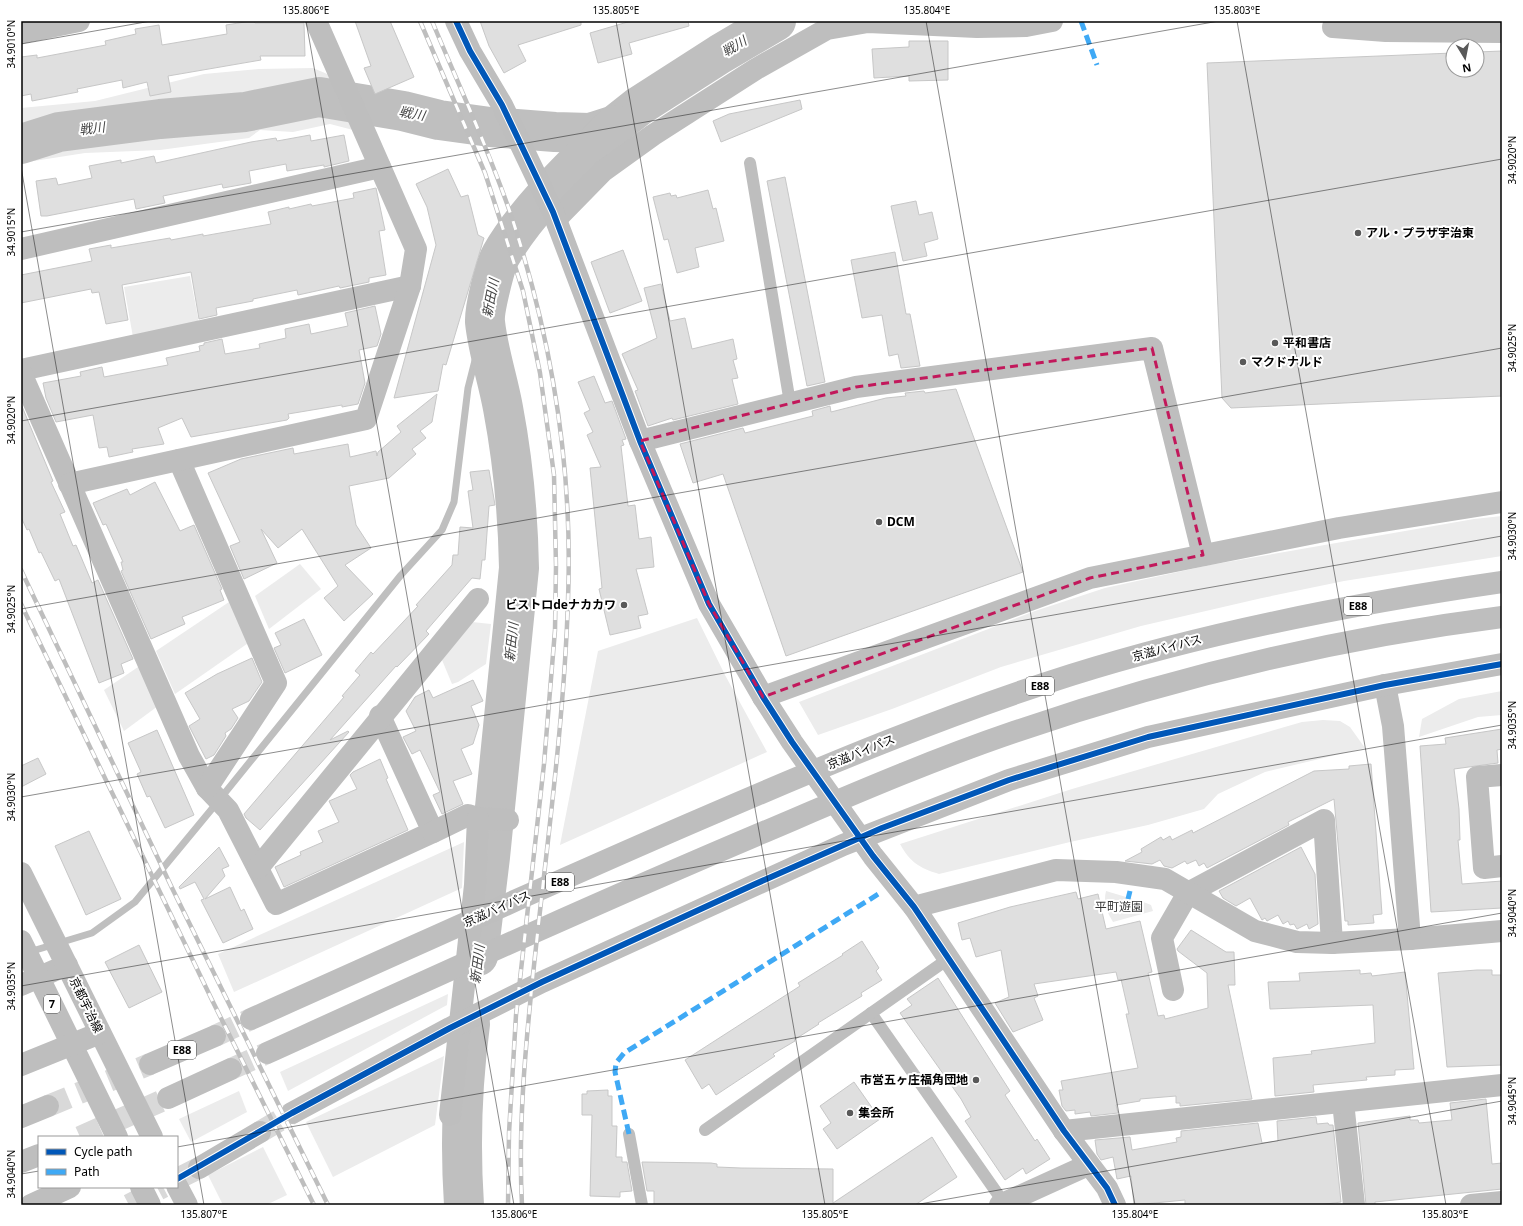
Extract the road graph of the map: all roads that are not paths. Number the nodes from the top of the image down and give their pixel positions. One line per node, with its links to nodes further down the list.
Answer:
1 (79, 21): 7 (main road)
2 (316, 21): 9 (main road)
3 (456, 21): 10 (main road)
4 (1052, 21): 10 (main road)
5 (1333, 27): 6 (main road)
6 (1502, 32)
7 (21, 33)
8 (750, 163): 15 (lane)
9 (380, 167): 11 (main road); 12 (main road)
10 (554, 215): 16 (main road)
11 (21, 248)
12 (410, 286): 13 (main road); 17 (main road)
13 (21, 370)
14 (21, 374): 18 (main road)
15 (790, 403): 16 (main road); 20 (main road)
16 (640, 442): 26 (main road)
17 (179, 460): 18 (main road); 29 (main road)
18 (70, 484): 29 (main road)
19 (1502, 502): 20 (main road)
20 (1202, 556): 26 (main road)
21 (1502, 582): 46 (main road, 京滋バイパス / E88)
22 (478, 599): 27 (main road)
23 (1502, 617): 50 (main road)
24 (1502, 664): 25 (main road)
25 (1386, 685): 39 (main road); 58 (main road)
26 (763, 697): 37 (main road)
27 (380, 716): 32 (main road); 34 (main road)
28 (1502, 775): 33 (main road)
29 (216, 798): 34 (main road)
30 (480, 818): 31 (main road); 32 (main road); 59 (main road)
31 (508, 820)
32 (433, 832): 34 (main road)
33 (1502, 866)
34 (258, 868)
35 (21, 873): 41 (main road, 京都宇治線)
36 (1188, 893): 37 (main road); 40 (main road); 40 (main road); 44 (main road)
37 (914, 907): 42 (main road)
38 (1502, 931): 39 (main road)
39 (1410, 939): 40 (main road)
40 (1332, 943)
41 (59, 951): 43 (main road); 47 (main road, 京都宇治線)
42 (948, 959): 45 (lane); 62 (main road)
43 (27, 962): 49 (main road, 7)
44 (1173, 990)
45 (871, 1013): 61 (lane); 75 (lane)
46 (251, 1019)
47 (100, 1033): 49 (main road); 66 (main road, 京都宇治線)
48 (214, 1036): 51 (main road, E88)
49 (72, 1046): 52 (main road); 65 (main road, 7)
50 (268, 1053)
51 (150, 1064)
52 (21, 1065)
53 (231, 1069): 55 (main road)
54 (1502, 1085): 56 (main road)
55 (168, 1098)
56 (1343, 1102): 62 (main road); 81 (main road)
57 (48, 1106): 60 (main road)
58 (292, 1113)
59 (450, 1115)
60 (21, 1117)
61 (705, 1130)
62 (1064, 1131): 69 (main road)
63 (260, 1132): 70 (main road)
64 (629, 1134): 79 (lane)
65 (117, 1136)
66 (152, 1136)
67 (38, 1155): 68 (main road)
68 (21, 1162)
69 (1088, 1165): 75 (main road); 80 (main road)
70 (199, 1168)
71 (68, 1188): 76 (main road)
72 (142, 1188): 77 (main road)
73 (178, 1188): 78 (main road)
74 (1502, 1202): 82 (main road)
75 (1002, 1204)
76 (31, 1205)
77 (150, 1205)
78 (187, 1205)
79 (642, 1205)
80 (1115, 1205)
81 (1354, 1205)
82 (1471, 1205)

